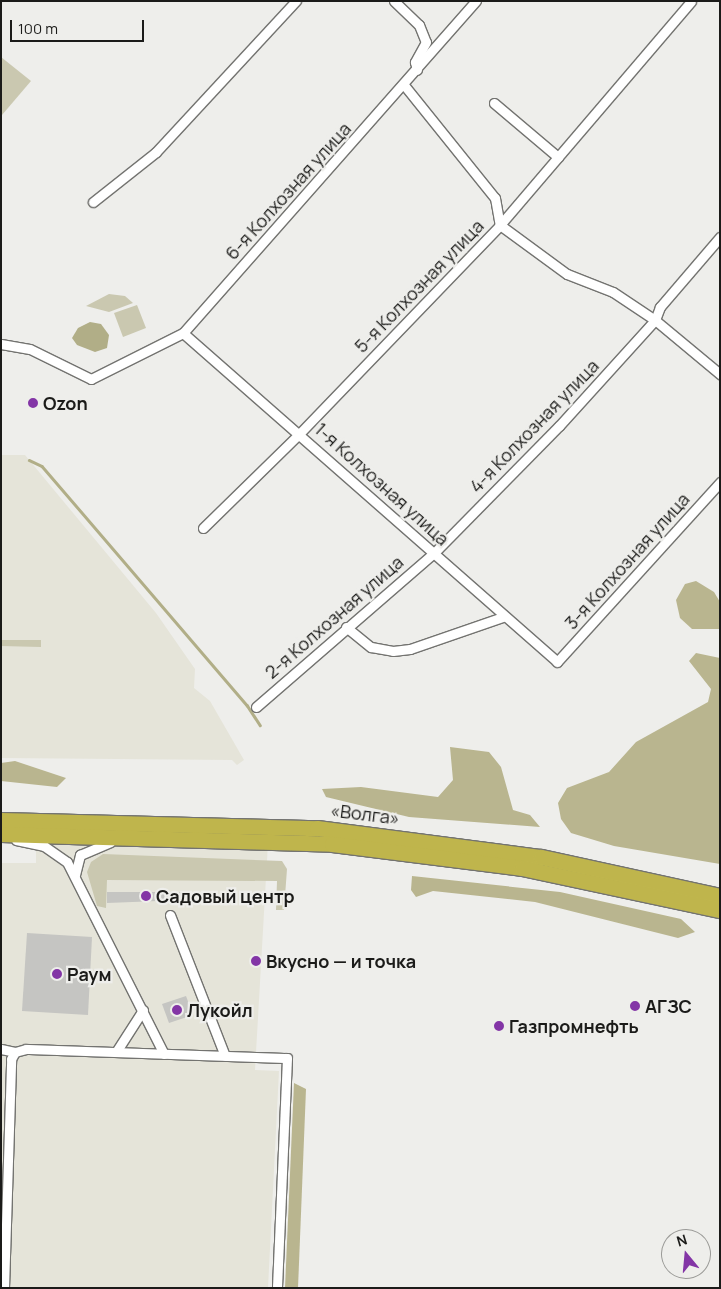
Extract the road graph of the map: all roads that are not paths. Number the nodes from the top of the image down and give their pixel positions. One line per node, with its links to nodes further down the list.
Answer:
1 (296, 1): 9 (street)
2 (394, 1): 5 (street)
3 (476, 1): 5 (street, 6-я Колхозная улица)
4 (691, 1): 8 (street, 5-я Колхозная улица)
5 (416, 70): 6 (street, 6-я Колхозная улица)
6 (404, 85): 10 (street); 13 (street, 6-я Колхозная улица)
7 (494, 103): 8 (street)
8 (558, 157): 10 (street, 5-я Колхозная улица)
9 (93, 202)
10 (500, 225): 12 (street); 16 (street, 5-я Колхозная улица)
11 (720, 237): 12 (street, 4-я Колхозная улица)
12 (655, 320): 15 (street); 19 (street, 4-я Колхозная улица)
13 (183, 333): 14 (street); 16 (street, 1-я Колхозная улица)
14 (1, 344)
15 (720, 374)
16 (300, 433): 18 (street, 5-я Колхозная улица); 19 (street, 1-я Колхозная улица)
17 (720, 482): 22 (street, 3-я Колхозная улица)
18 (202, 528)
19 (434, 553): 20 (street, 1-я Колхозная улица); 21 (street, 2-я Колхозная улица)
20 (503, 616): 21 (street); 22 (street, 1-я Колхозная улица)
21 (346, 626): 23 (street, 2-я Колхозная улица)
22 (557, 662)
23 (256, 707)
24 (1, 820): 28 (highway, «Волга»)
25 (132, 835): 26 (highway); 27 (street); 29 (highway, «Волга»)
26 (1, 836): 27 (street)
27 (75, 875): 31 (street)
28 (720, 896)
29 (720, 910)
30 (170, 915): 36 (street)
31 (143, 1010): 34 (street); 35 (street)
32 (1, 1049): 33 (street)
33 (15, 1052): 34 (street); 37 (street)
34 (116, 1052): 35 (street)
35 (164, 1054): 36 (street)
36 (225, 1056): 38 (street)
37 (4, 1288)
38 (277, 1288)

